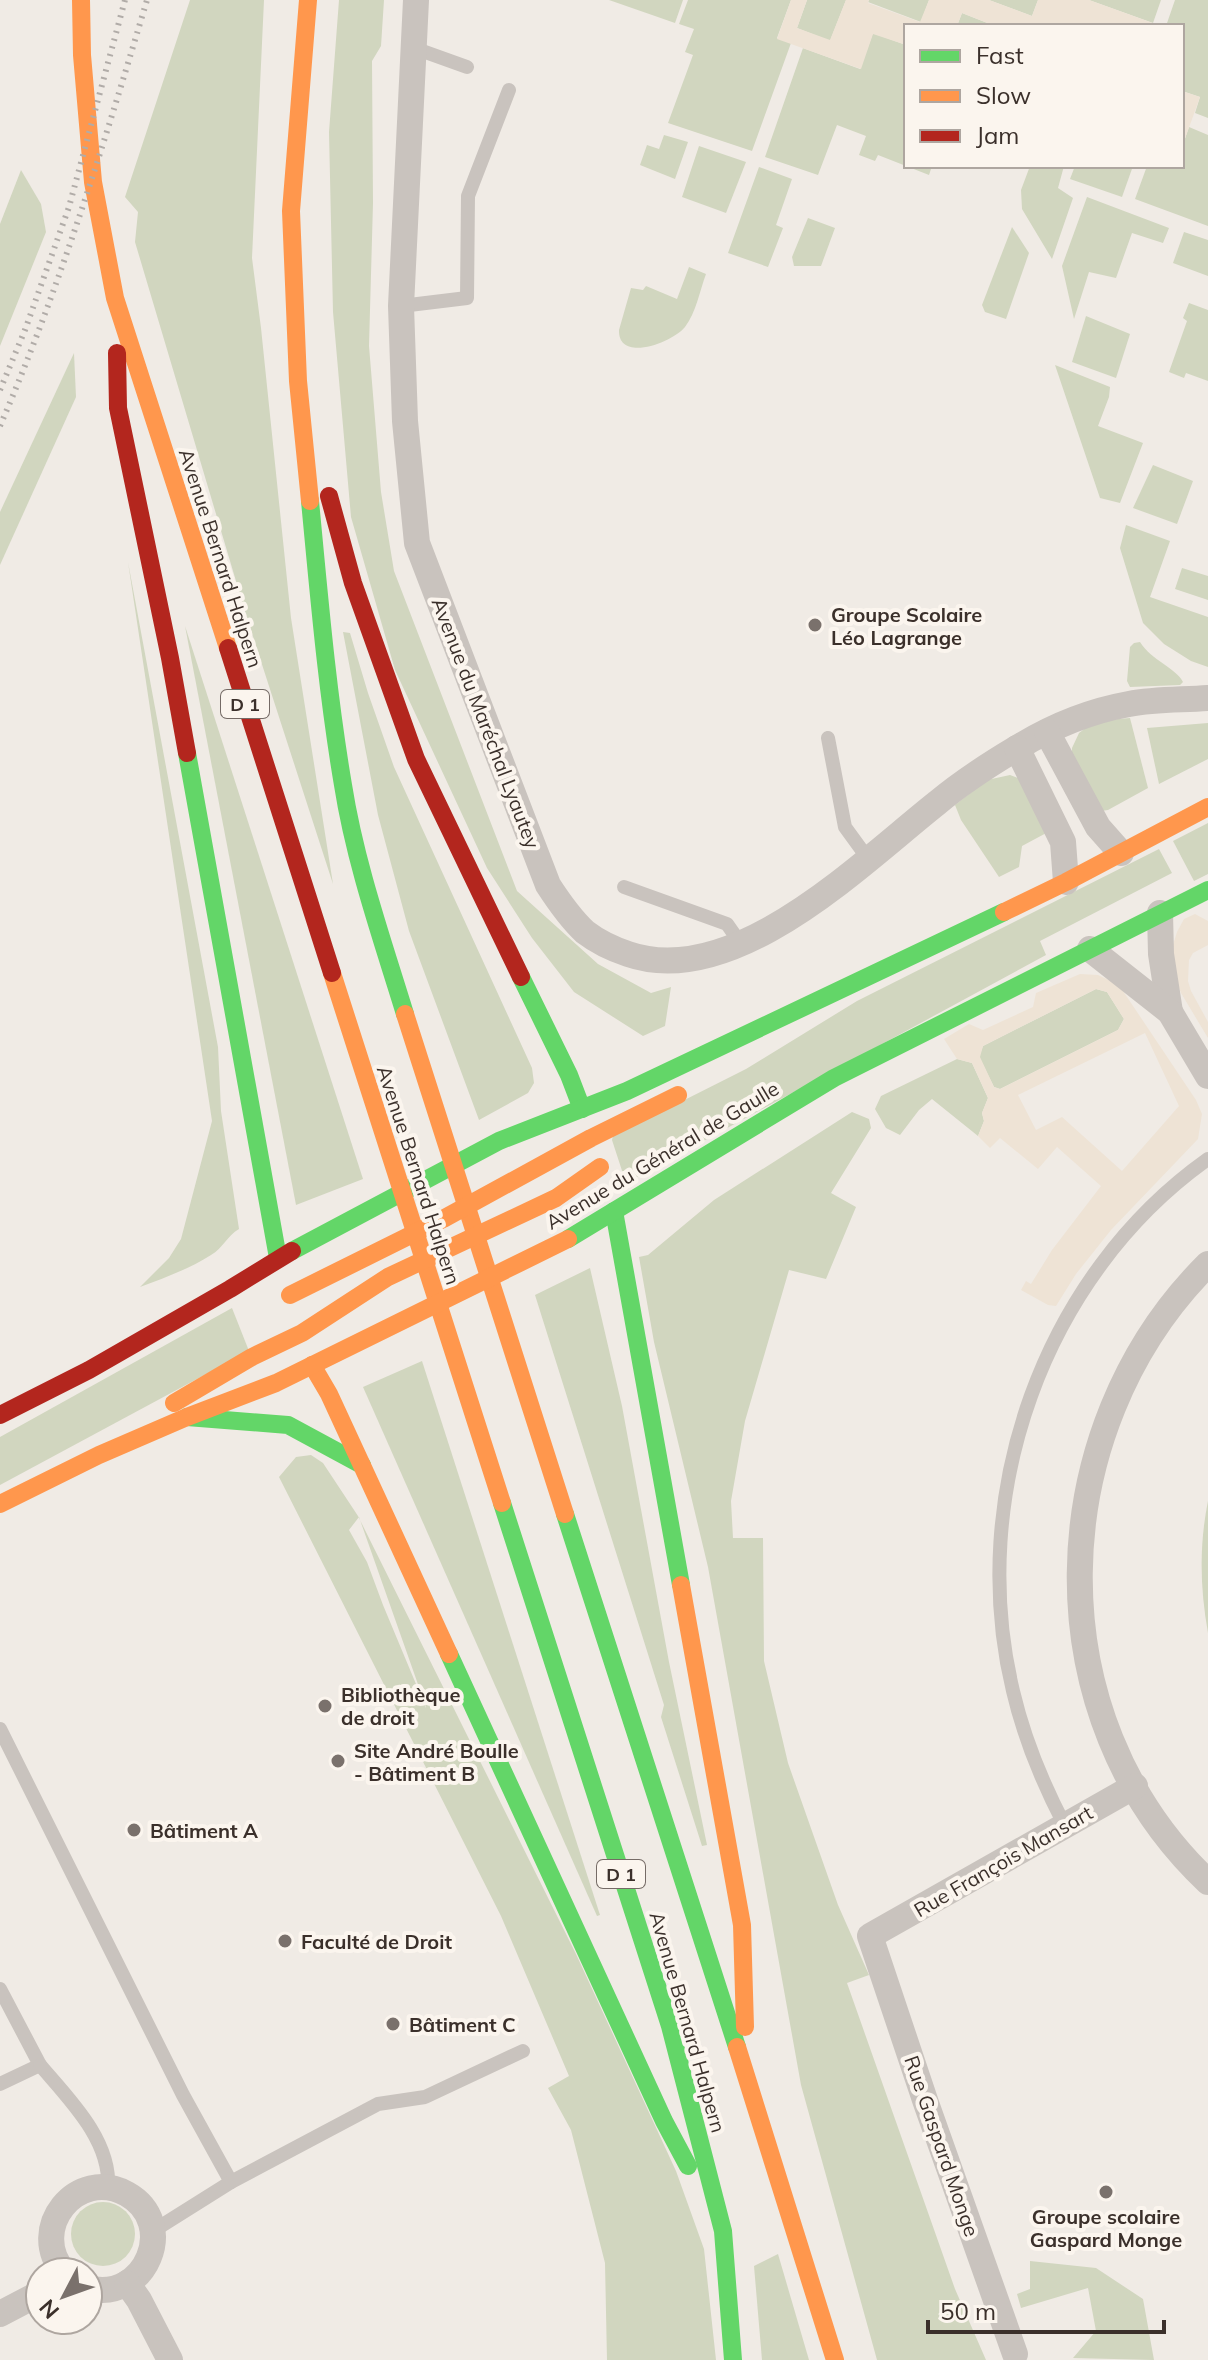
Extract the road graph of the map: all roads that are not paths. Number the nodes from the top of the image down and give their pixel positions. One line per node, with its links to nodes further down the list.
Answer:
1 (81, 0): 7 (main road, Avenue Bernard Halpern / D 1)
2 (308, 0): 9 (main road, Avenue Bernard Halpern)
3 (416, 0): 4 (street, Avenue du Maréchal Lyautey)
4 (414, 48): 5 (lane); 8 (street, Avenue du Maréchal Lyautey)
5 (467, 67)
6 (509, 90): 8 (lane)
7 (115, 298): 32 (main road); 54 (main road, Avenue Bernard Halpern / D 1)
8 (401, 306): 21 (street, Avenue du Maréchal Lyautey)
9 (298, 381): 28 (main road); 49 (main road, Avenue Bernard Halpern)
10 (1208, 698): 11 (street, Avenue du Maréchal Lyautey)
11 (1047, 732): 13 (street, Avenue du Maréchal Lyautey); 15 (street)
12 (828, 738): 16 (lane)
13 (1017, 748): 16 (street, Avenue du Maréchal Lyautey); 17 (street)
14 (1208, 807): 15 (main road)
15 (1121, 853): 17 (main road)
16 (869, 860): 21 (street, Avenue du Maréchal Lyautey)
17 (1066, 882): 24 (main road)
18 (624, 887): 21 (lane)
19 (1205, 895): 20 (main road, Avenue du Général de Gaulle)
20 (1160, 913): 22 (main road, Avenue du Général de Gaulle); 23 (street)
21 (741, 944)
22 (1090, 949): 23 (street); 31 (main road, Avenue du Général de Gaulle)
23 (1170, 1012): 26 (street)
24 (748, 1035): 25 (main road); 28 (main road)
25 (724, 1066)
26 (1208, 1076)
27 (692, 1088): 29 (main road)
28 (582, 1109): 29 (main road); 32 (main road)
29 (591, 1138): 31 (main road); 34 (main road)
30 (1208, 1159): 43 (lane)
31 (607, 1189): 34 (main road); 35 (main road, Avenue du Général de Gaulle); 49 (main road)
32 (278, 1258): 34 (main road); 36 (main road)
33 (1208, 1264): 42 (street)
34 (296, 1314): 35 (main road); 38 (main road)
35 (312, 1365): 37 (main road, Avenue du Général de Gaulle); 39 (main road)
36 (0, 1415)
37 (187, 1417): 38 (main road, Avenue du Général de Gaulle); 39 (main road)
38 (99, 1455): 40 (main road, Avenue du Général de Gaulle)
39 (362, 1465): 54 (main road)
40 (0, 1504)
41 (0, 1729): 51 (lane)
42 (1135, 1786): 43 (street, Rue François Mansart); 44 (street)
43 (1065, 1826): 45 (street, Rue François Mansart)
44 (1208, 1882)
45 (870, 1936): 60 (street, Rue Gaspard Monge)
46 (0, 1989): 48 (lane)
47 (523, 2051): 51 (lane)
48 (40, 2065): 50 (lane); 52 (lane)
49 (747, 2078): 63 (main road, Avenue Bernard Halpern)
50 (0, 2084)
51 (231, 2182): 53 (lane)
52 (108, 2187): 53 (street); 55 (street)
53 (153, 2231): 56 (street)
54 (723, 2231): 62 (main road, Avenue Bernard Halpern / D 1)
55 (54, 2256)
56 (127, 2283): 57 (street); 61 (street)
57 (104, 2290)
58 (24, 2301): 59 (street)
59 (0, 2314)
60 (1015, 2354)
61 (170, 2360)
62 (733, 2360)
63 (835, 2360)

